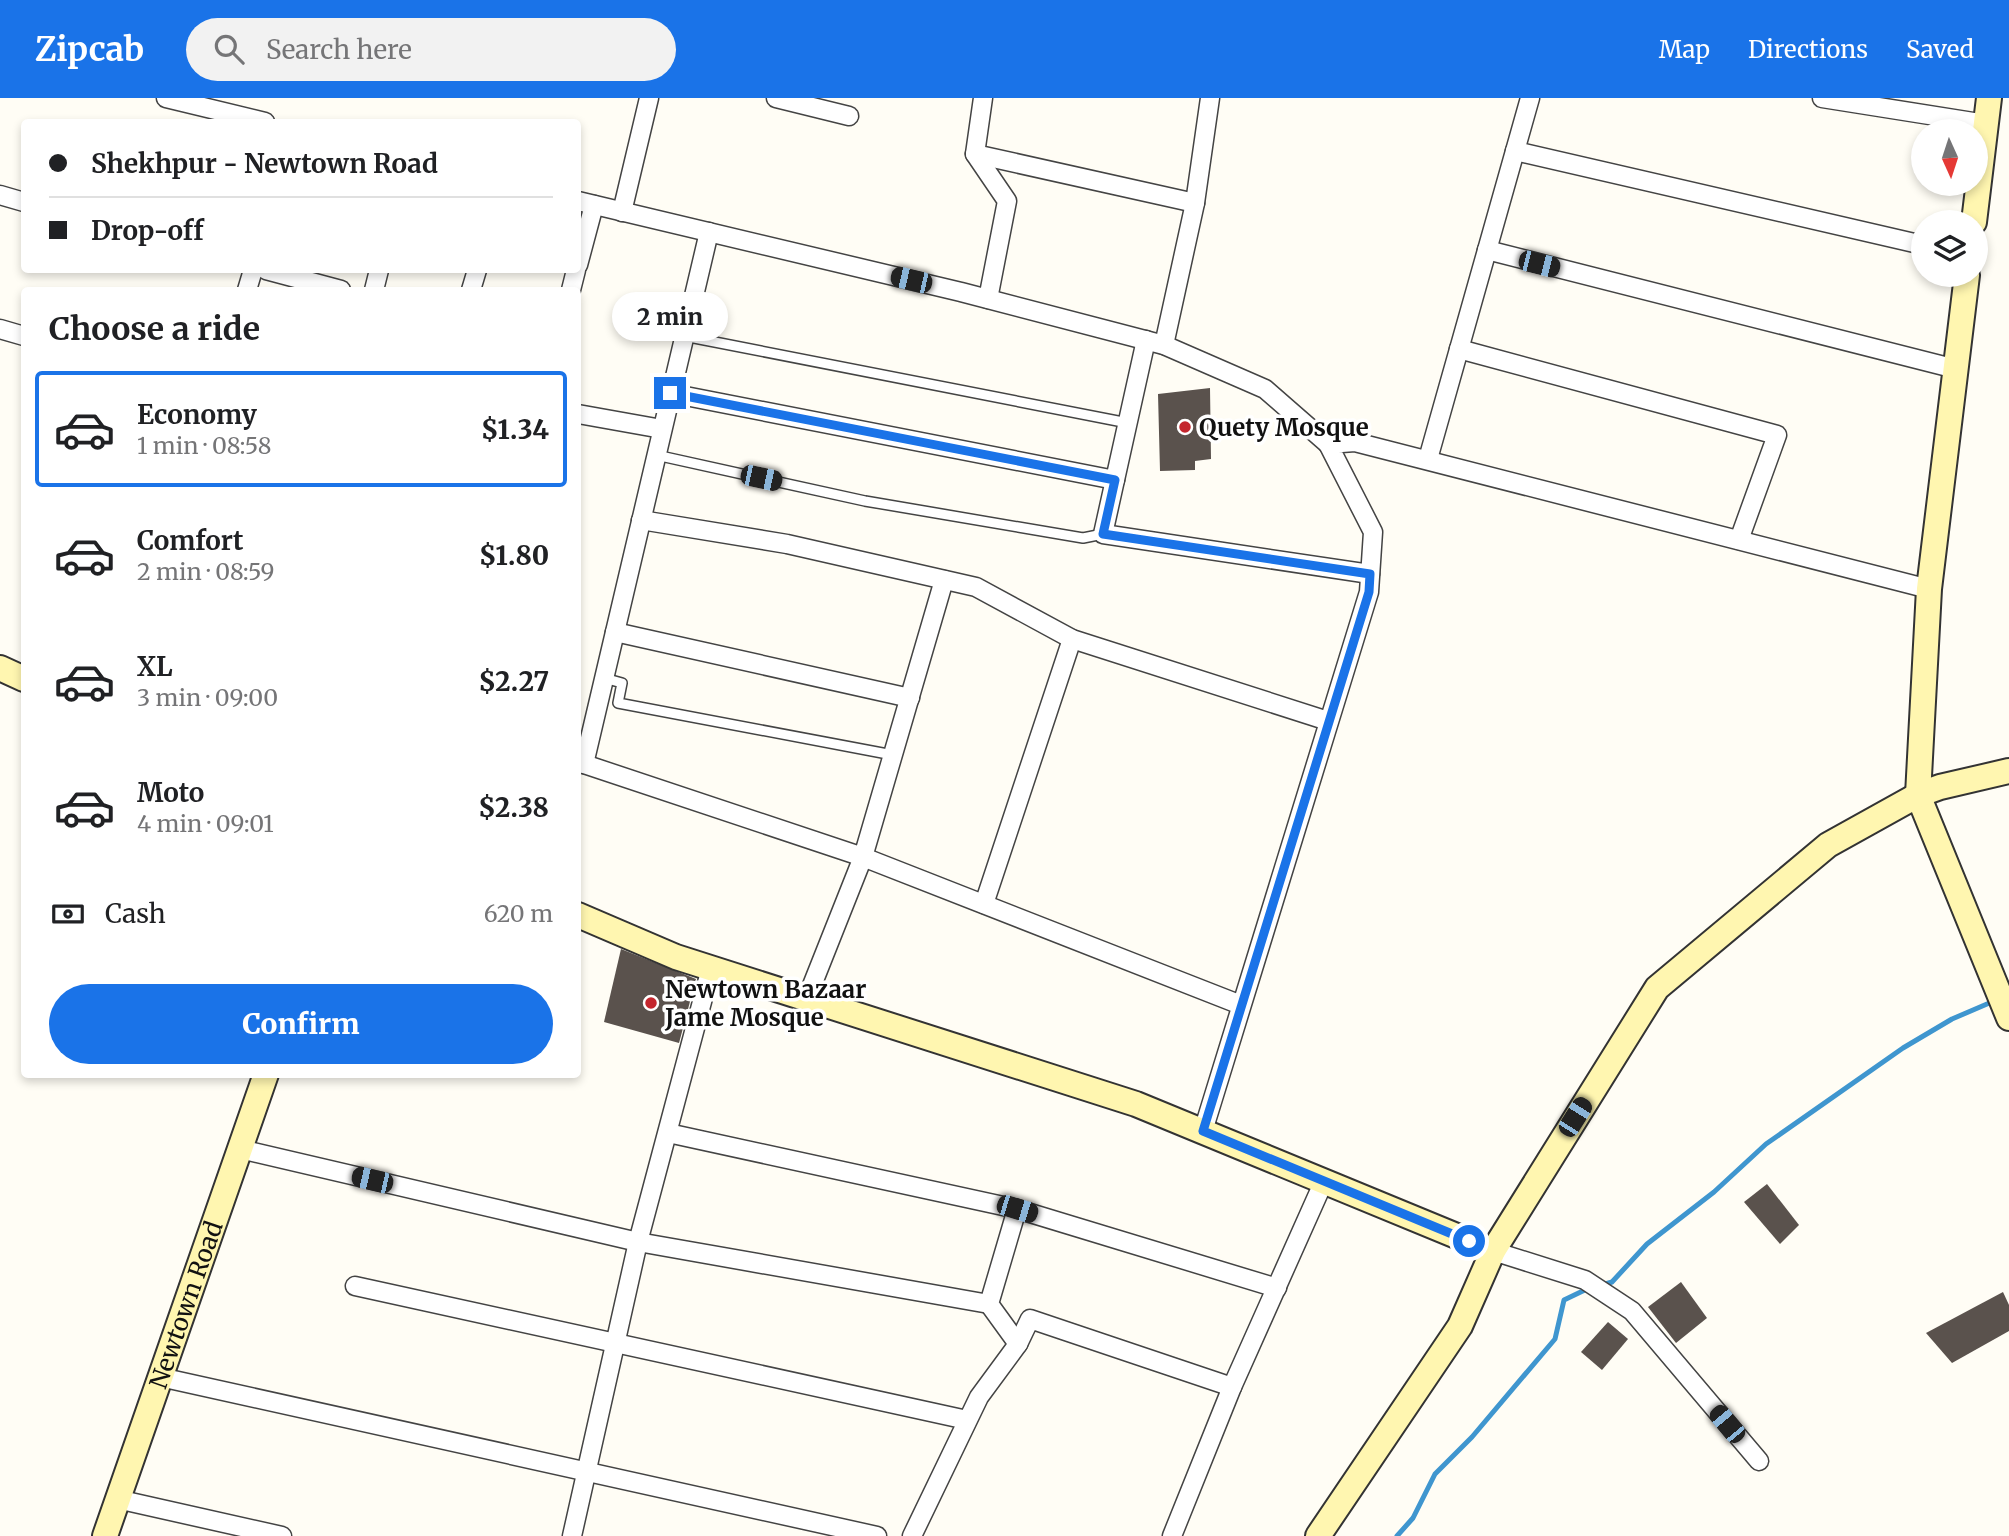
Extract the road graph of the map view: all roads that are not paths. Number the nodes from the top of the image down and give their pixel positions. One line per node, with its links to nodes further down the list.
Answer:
1 (166, 98): 10 (street)
2 (649, 98): 19 (street)
3 (776, 98): 9 (street)
4 (983, 98): 14 (street)
5 (1210, 98): 18 (street)
6 (1530, 98): 13 (street)
7 (1822, 98): 11 (street)
8 (1989, 98): 12 (street)
9 (849, 116)
10 (252, 119)
11 (1954, 119)
12 (1987, 119)
13 (1515, 150): 22 (street); 23 (street)
14 (975, 154): 18 (street); 27 (street)
15 (0, 195): 16 (street)
16 (21, 201)
17 (586, 203): 19 (street); 21 (street)
18 (1195, 203): 32 (street)
19 (622, 212): 20 (street)
20 (709, 232): 27 (street); 30 (street)
21 (581, 239)
22 (1911, 242)
23 (1487, 250): 33 (street); 34 (street)
24 (278, 273): 25 (street)
25 (330, 287)
26 (1966, 287): 34 (street)
27 (988, 299): 31 (street)
28 (0, 329): 29 (street)
29 (21, 335)
30 (684, 336): 35 (street); 37 (lane)
31 (1146, 340): 32 (street); 37 (street)
32 (1164, 345): 39 (street)
33 (1459, 349): 41 (street); 45 (street)
34 (1956, 369): 48 (street)
35 (670, 393): 38 (street); 42 (street)
36 (581, 415): 38 (street)
37 (1128, 422): 42 (street)
38 (662, 429): 40 (street)
39 (1328, 444): 41 (street); 46 (street)
40 (656, 455): 43 (street); 44 (lane)
41 (1428, 459): 45 (street)
42 (1115, 480): 44 (street)
43 (641, 520): 47 (street); 49 (street)
44 (1103, 534): 46 (street)
45 (1739, 540): 48 (street)
46 (1370, 574): 55 (street)
47 (944, 580): 50 (street); 54 (street)
48 (1928, 589): 59 (street)
49 (615, 632): 53 (street); 54 (street)
50 (1072, 639): 55 (street); 61 (street)
51 (0, 668): 52 (street)
52 (21, 678)
53 (604, 678): 56 (lane); 57 (street)
54 (910, 698): 56 (street)
55 (1328, 721): 65 (street)
56 (893, 755): 60 (street)
57 (581, 763): 60 (street)
58 (2009, 771): 59 (street)
59 (1918, 795): 66 (street); 74 (street)
60 (863, 857): 61 (street); 64 (street)
61 (984, 904): 65 (street)
62 (581, 916): 63 (street)
63 (711, 968): 64 (street); 69 (street)
64 (807, 998): 68 (street)
65 (1241, 1005): 68 (street)
66 (2009, 1018)
67 (265, 1078): 70 (street, Newtown Road)
68 (1203, 1131): 71 (street)
69 (668, 1133): 72 (street); 73 (street)
70 (240, 1149): 73 (street); 80 (street, Newtown Road)
71 (1324, 1181): 74 (street); 76 (street)
72 (1017, 1209): 76 (street); 77 (street)
73 (638, 1242): 77 (street); 78 (street)
74 (1493, 1251): 83 (street); 92 (street)
75 (355, 1286): 78 (street)
76 (1277, 1288): 81 (street)
77 (989, 1304): 79 (street)
78 (615, 1343): 82 (street); 84 (street)
79 (1018, 1344): 81 (street); 82 (street)
80 (160, 1377): 84 (street); 85 (street, Newtown Road)
81 (1232, 1387): 91 (street)
82 (967, 1420): 90 (street)
83 (1759, 1461)
84 (586, 1472): 88 (street); 89 (street)
85 (117, 1499): 86 (street, Newtown Road); 87 (street)
86 (105, 1536)
87 (282, 1536)
88 (572, 1536)
89 (877, 1536)
90 (912, 1536)
91 (1171, 1536)
92 (1318, 1536)

